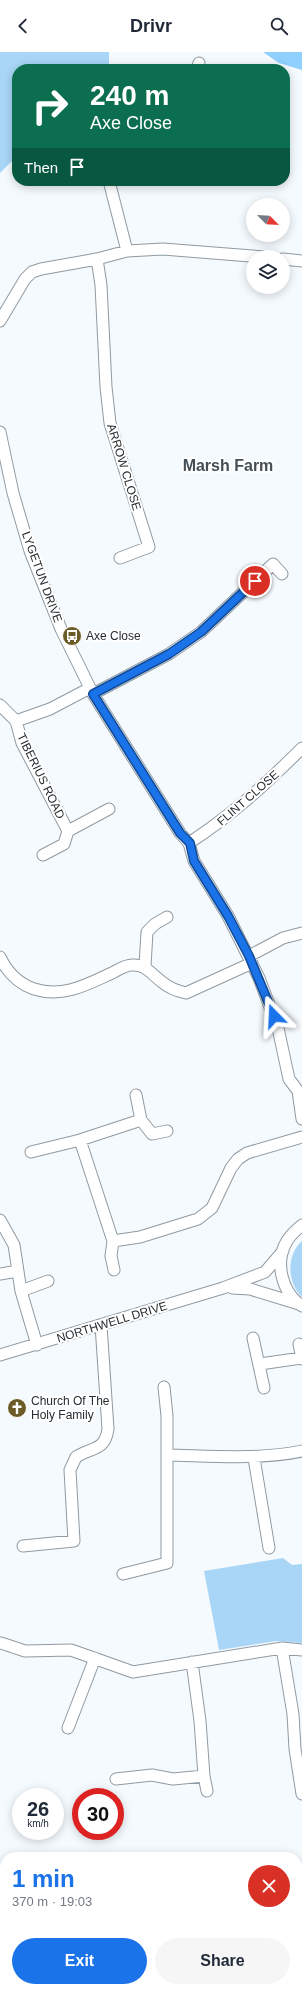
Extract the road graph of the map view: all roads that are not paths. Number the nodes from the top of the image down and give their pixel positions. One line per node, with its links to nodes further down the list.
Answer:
1 (109, 186): 2 (street)
2 (127, 251): 3 (street); 4 (street)
3 (246, 256)
4 (97, 259): 7 (street); 9 (street, ARROW CLOSE)
5 (290, 260): 6 (street)
6 (302, 261)
7 (0, 321)
8 (0, 432): 11 (street, LYGETUN DRIVE)
9 (120, 558)
10 (282, 574): 11 (street)
11 (92, 691): 13 (street); 17 (street, LYGETUN DRIVE)
12 (0, 705): 13 (street)
13 (16, 721): 16 (street, TIBERIUS ROAD)
14 (302, 748): 17 (street, FLINT CLOSE)
15 (108, 809): 16 (street, TIBERIUS ROAD)
16 (68, 831): 18 (street, TIBERIUS ROAD)
17 (190, 843): 22 (street, LYGETUN DRIVE)
18 (43, 855)
19 (167, 918): 23 (street)
20 (302, 933): 22 (street)
21 (0, 957): 23 (street)
22 (251, 959): 23 (street); 24 (street, LYGETUN DRIVE)
23 (145, 966)
24 (300, 1090): 26 (street, LYGETUN DRIVE)
25 (136, 1095): 27 (street)
26 (302, 1119)
27 (141, 1120): 28 (street); 30 (street)
28 (167, 1130)
29 (302, 1136): 36 (street)
30 (80, 1140): 31 (street); 36 (street)
31 (31, 1152)
32 (302, 1216): 35 (street)
33 (0, 1220): 39 (street)
34 (302, 1225): 35 (street)
35 (292, 1234): 37 (street)
36 (113, 1241): 38 (street)
37 (282, 1251): 42 (street, NORTHWELL DRIVE); 44 (street)
38 (114, 1270)
39 (18, 1271): 40 (street); 43 (street)
40 (0, 1274)
41 (48, 1282): 43 (street)
42 (223, 1288): 44 (street); 45 (street, NORTHWELL DRIVE)
43 (21, 1291): 48 (street)
44 (300, 1305)
45 (101, 1325): 48 (street, NORTHWELL DRIVE); 57 (street)
46 (253, 1338): 51 (street)
47 (299, 1344): 50 (street)
48 (37, 1345): 49 (street, NORTHWELL DRIVE)
49 (0, 1355)
50 (302, 1359): 51 (street)
51 (260, 1364): 53 (street)
52 (164, 1387): 55 (street)
53 (264, 1388)
54 (302, 1451): 56 (street)
55 (167, 1455): 56 (street); 59 (street)
56 (254, 1458): 58 (street)
57 (23, 1546)
58 (269, 1548)
59 (123, 1574)
60 (0, 1643): 63 (street)
61 (282, 1648): 62 (street); 64 (street); 69 (street)
62 (302, 1650)
63 (95, 1658): 64 (street); 65 (street)
64 (192, 1662): 66 (street)
65 (68, 1728)
66 (204, 1776): 67 (street); 68 (street)
67 (116, 1779)
68 (207, 1790)
69 (302, 1794)

